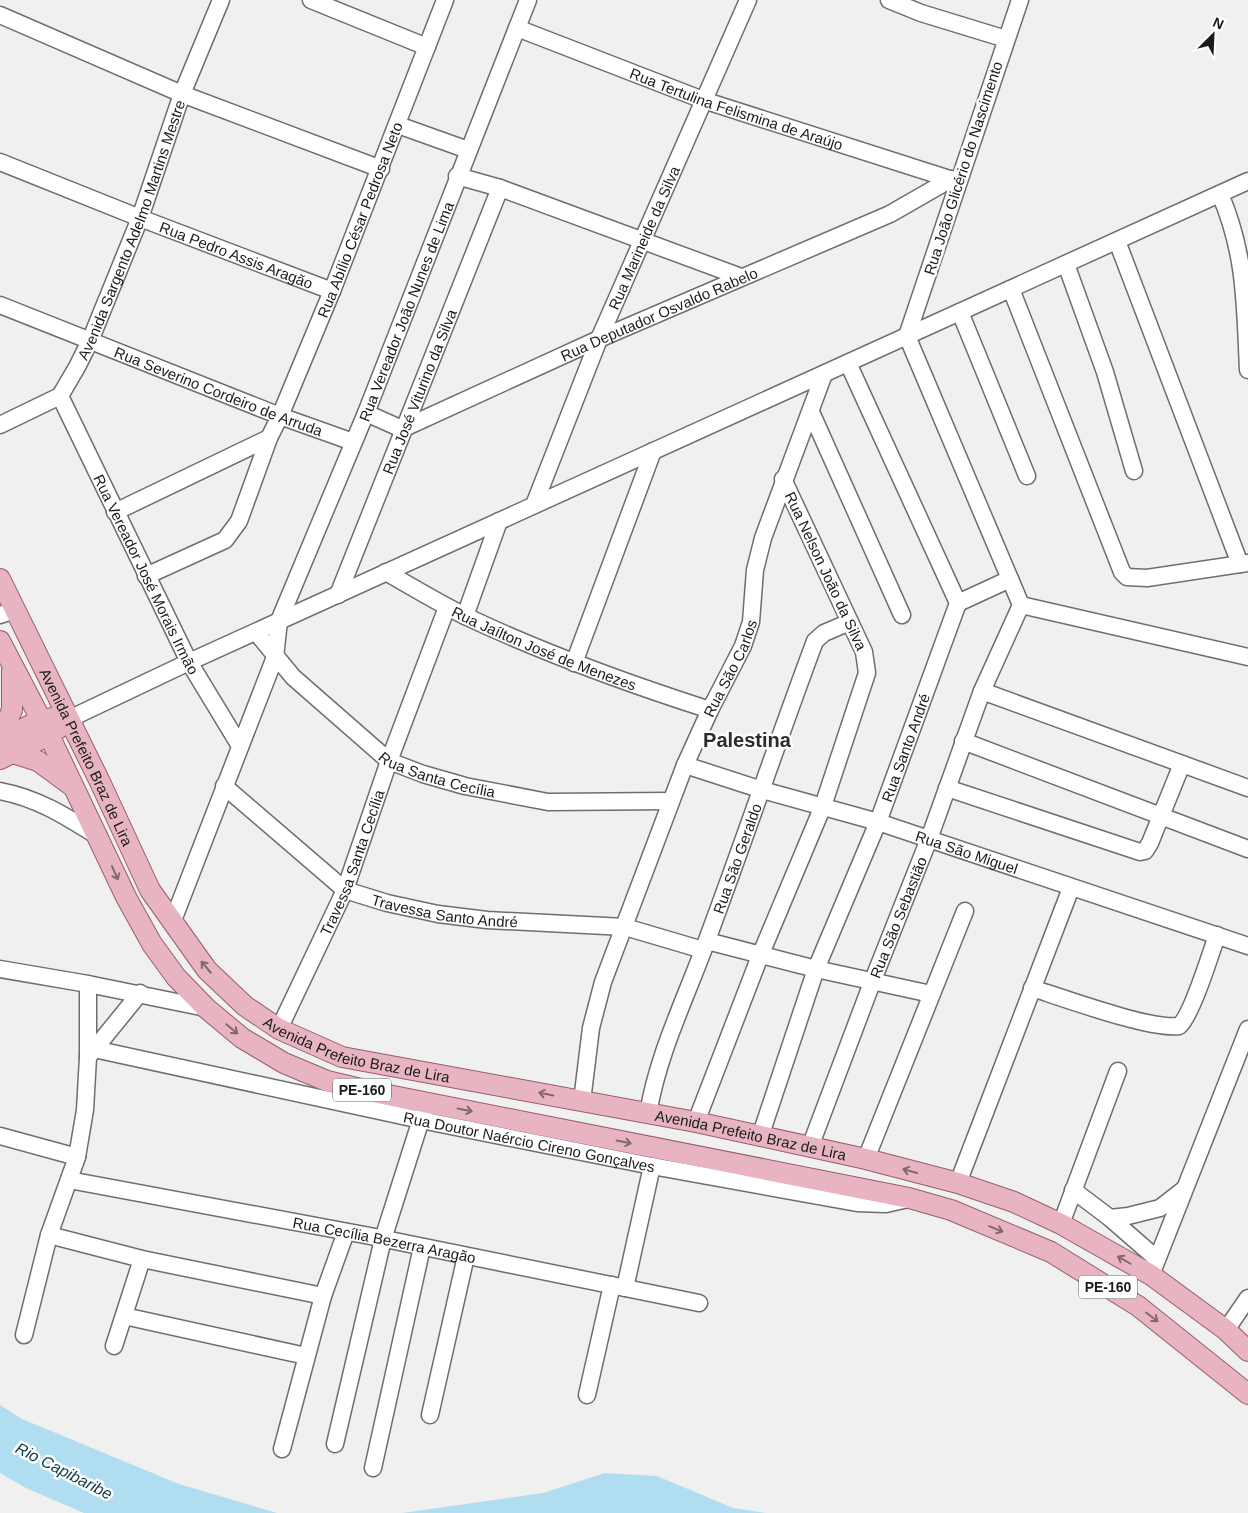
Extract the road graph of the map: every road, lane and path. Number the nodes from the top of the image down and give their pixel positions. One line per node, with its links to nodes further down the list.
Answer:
1 (2, 0): 9 (street)
2 (221, 0): 15 (street, Avenida Sargento Adelmo Martins Mestre)
3 (310, 0): 14 (street)
4 (445, 0): 14 (street, Rua Abílio César Pedrosa Neto)
5 (528, 0): 12 (street, Rua Vereador João Nunes de Lima)
6 (748, 0): 16 (street, Rua Marineide da Silva)
7 (889, 0): 10 (street)
8 (1020, 0): 13 (street, Rua João Glicério do Nascimento)
9 (0, 6)
10 (924, 6): 13 (street)
11 (0, 15): 15 (street)
12 (517, 28): 16 (street, Rua Tertulina Felismina de Araújo); 18 (street, Rua Vereador João Nunes de Lima)
13 (1006, 39): 22 (street, Rua João Glicério do Nascimento)
14 (427, 47): 17 (street, Rua Abílio César Pedrosa Neto)
15 (182, 94): 20 (street); 26 (street, Avenida Sargento Adelmo Martins Mestre)
16 (703, 100): 22 (street, Rua Tertulina Felismina de Araújo); 27 (street, Rua Marineide da Silva)
17 (398, 125): 18 (street); 20 (street, Rua Abílio César Pedrosa Neto)
18 (468, 150): 21 (street, Rua Vereador João Nunes de Lima)
19 (0, 162): 26 (street, Rua Pedro Assis Aragão)
20 (381, 169): 32 (street, Rua Abílio César Pedrosa Neto)
21 (457, 176): 24 (street); 43 (street, Rua Vereador João Nunes de Lima)
22 (955, 181): 30 (street, Rua Deputador Osvaldo Rabelo); 35 (street, Rua João Glicério do Nascimento)
23 (1248, 181): 25 (street)
24 (500, 188): 27 (street); 46 (street, Rua José Viturino da Silva)
25 (1220, 194): 28 (street); 39 (street)
26 (140, 218): 32 (street, Rua Pedro Assis Aragão); 37 (street, Avenida Sargento Adelmo Martins Mestre)
27 (643, 241): 30 (street); 36 (street, Rua Marineide da Silva)
28 (1117, 241): 29 (street); 56 (street)
29 (1066, 264): 31 (street); 50 (street)
30 (741, 277): 36 (street, Rua Deputador Osvaldo Rabelo)
31 (1011, 289): 34 (street); 56 (street)
32 (332, 291): 44 (street, Rua Abílio César Pedrosa Neto)
33 (0, 305): 37 (street, Rua Severino Cordeiro de Arruda)
34 (960, 312): 35 (street); 51 (street)
35 (907, 336): 38 (street); 59 (street)
36 (599, 339): 46 (street, Rua Deputador Osvaldo Rabelo); 53 (street, Rua Marineide da Silva)
37 (90, 341): 41 (street, Avenida Sargento Adelmo Martins Mestre); 44 (street, Rua Severino Cordeiro de Arruda)
38 (848, 363): 40 (street); 62 (street)
39 (1248, 370)
40 (824, 374): 42 (street, Rua São Carlos); 49 (street)
41 (60, 396): 45 (street); 54 (street, Rua Vereador José Morais Irmão)
42 (811, 412): 52 (street, Rua São Carlos); 65 (street)
43 (366, 413): 46 (street); 48 (street, Rua Vereador João Nunes de Lima)
44 (280, 416): 47 (street, Rua Abílio César Pedrosa Neto); 48 (street, Rua Severino Cordeiro de Arruda)
45 (0, 425)
46 (402, 429): 60 (street, Rua José Viturino da Silva)
47 (269, 438): 54 (street); 58 (street, Rua Abílio César Pedrosa Neto)
48 (353, 442): 67 (street, Rua Vereador João Nunes de Lima)
49 (653, 451): 53 (street); 75 (street)
50 (1134, 471)
51 (1027, 476)
52 (784, 479): 68 (street, Rua Nelson João da Silva); 77 (street, Rua São Carlos)
53 (534, 505): 55 (street)
54 (115, 512): 58 (street, Rua Vereador José Morais Irmão)
55 (499, 521): 57 (street); 66 (street)
56 (1244, 564)
57 (386, 572): 60 (street); 64 (street, Rua Jaílton José de Menezes)
58 (146, 576): 74 (street, Rua Vereador José Morais Irmão)
59 (1010, 579): 62 (street); 63 (street)
60 (338, 594): 67 (street)
61 (4, 598): 78 (main road, Avenida Prefeito Braz de Lira / PE-160)
62 (958, 602): 96 (street, Rua Santo André)
63 (1021, 605): 71 (street); 76 (street, Rua São Sebastião)
64 (447, 607): 66 (street, Rua Jaílton José de Menezes); 84 (street, Travessa Santa Cecília)
65 (902, 615)
66 (465, 616): 75 (street, Rua Jaílton José de Menezes)
67 (279, 621): 69 (street); 72 (street)
68 (850, 622): 91 (street, Rua São Geraldo); 94 (street, Rua Nelson João da Silva)
69 (256, 632): 72 (street, Rua Santa Cecília); 74 (street)
70 (0, 642): 73 (main road, Avenida Prefeito Braz de Lira / PE-160)
71 (1248, 657)
72 (275, 658): 82 (street); 84 (street, Rua Santa Cecília)
73 (11, 661): 79 (main road, Avenida Prefeito Braz de Lira / PE-160); 80 (main road)
74 (189, 662): 78 (street); 82 (street, Rua Vereador José Morais Irmão)
75 (574, 663): 77 (street, Rua Jaílton José de Menezes)
76 (982, 691): 81 (street, Rua São Sebastião); 85 (street)
77 (710, 710): 86 (street, Rua São Carlos)
78 (69, 719): 79 (main road); 103 (main road, Avenida Prefeito Braz de Lira / PE-160)
79 (44, 727): 83 (main road); 90 (main road, Avenida Prefeito Braz de Lira / PE-160)
80 (0, 736)
81 (963, 741): 88 (street, Rua São Sebastião); 95 (street)
82 (240, 746): 87 (street)
83 (4, 751): 90 (main road)
84 (389, 761): 93 (street, Rua Santa Cecília); 101 (street, Travessa Santa Cecília)
85 (1182, 764): 89 (street); 95 (street)
86 (684, 765): 91 (street, Rua São Miguel); 93 (street, Rua São Carlos)
87 (224, 786): 101 (street, Travessa Santo André); 103 (street)
88 (948, 788): 95 (street); 98 (street, Rua São Sebastião)
89 (1248, 788)
90 (76, 789): 97 (main road, Avenida Prefeito Braz de Lira / PE-160)
91 (762, 790): 94 (street, Rua São Miguel); 106 (street, Rua São Geraldo)
92 (0, 791): 97 (street)
93 (670, 801): 104 (street, Rua São Carlos)
94 (823, 806): 96 (street, Rua São Miguel); 108 (street, Rua Nelson João da Silva)
95 (1161, 817): 99 (street)
96 (878, 822): 98 (street, Rua São Miguel); 110 (street, Rua Santo André)
97 (99, 837): 116 (main road, Avenida Prefeito Braz de Lira / PE-160, one-way to 116)
98 (930, 839): 100 (street, Rua São Miguel); 111 (street, Rua São Sebastião)
99 (1248, 849)
100 (1071, 888): 105 (street, Rua São Miguel); 113 (street)
101 (345, 890): 104 (street, Travessa Santo André); 117 (street, Travessa Santa Cecília)
102 (964, 911): 115 (street)
103 (172, 923): 117 (main road, Avenida Prefeito Braz de Lira / PE-160, one-way to 103)
104 (625, 927): 106 (street, Travessa Santo André); 121 (street, Rua São Carlos)
105 (1217, 936): 107 (street, Rua São Miguel); 113 (street)
106 (705, 946): 108 (street); 123 (street, Rua São Geraldo)
107 (1248, 946)
108 (760, 956): 110 (street); 124 (street, Rua Nelson João da Silva)
109 (0, 969): 112 (street)
110 (816, 969): 111 (street); 126 (street, Rua Santo André)
111 (872, 980): 115 (street); 127 (street, Rua São Sebastião)
112 (88, 984): 114 (street); 119 (street)
113 (1032, 988): 132 (street)
114 (140, 994): 116 (street); 119 (street)
115 (931, 994): 129 (street)
116 (206, 1008): 122 (main road, Avenida Prefeito Braz de Lira / PE-160, one-way to 122)
117 (279, 1029): 121 (main road, Avenida Prefeito Braz de Lira / PE-160, one-way to 117)
118 (1248, 1029): 134 (street)
119 (91, 1053): 122 (street, Rua Doutor Naércio Cireno Gonçalves); 128 (street)
120 (1118, 1071): 133 (street)
121 (582, 1101): 123 (main road, Avenida Prefeito Braz de Lira / PE-160)
122 (423, 1112): 130 (street, Rua Doutor Naércio Cireno Gonçalves); 135 (main road, Avenida Prefeito Braz de Lira / PE-160, one-way to 135); 140 (street)
123 (648, 1114): 124 (main road, Avenida Prefeito Braz de Lira / PE-160)
124 (696, 1122): 126 (main road, Avenida Prefeito Braz de Lira / PE-160)
125 (0, 1136): 128 (street)
126 (760, 1137): 127 (main road, Avenida Prefeito Braz de Lira / PE-160)
127 (810, 1147): 129 (main road, Avenida Prefeito Braz de Lira / PE-160)
128 (77, 1157): 131 (street)
129 (866, 1158): 132 (main road, Avenida Prefeito Braz de Lira / PE-160, one-way to 129)
130 (652, 1166): 135 (street, Rua Doutor Naércio Cireno Gonçalves); 145 (street)
131 (69, 1180): 138 (street, Rua Cecília Bezerra Aragão); 139 (street)
132 (958, 1183): 137 (main road, PE-160)
133 (1073, 1190): 136 (street); 137 (street)
134 (1183, 1190): 136 (street); 144 (street)
135 (909, 1198): 155 (main road, Avenida Prefeito Braz de Lira / PE-160, one-way to 155)
136 (1110, 1218): 144 (street)
137 (1061, 1224): 144 (main road, PE-160, one-way to 137)
138 (346, 1232): 140 (street, Rua Cecília Bezerra Aragão); 146 (street)
139 (49, 1235): 143 (street); 151 (street)
140 (383, 1239): 141 (street, Rua Cecília Bezerra Aragão); 158 (street)
141 (422, 1247): 142 (street, Rua Cecília Bezerra Aragão); 160 (street)
142 (466, 1256): 145 (street, Rua Cecília Bezerra Aragão); 157 (street)
143 (142, 1259): 146 (street); 149 (street)
144 (1154, 1267): 150 (main road, PE-160)
145 (618, 1286): 148 (street, Rua Cecília Bezerra Aragão); 156 (street)
146 (322, 1296): 154 (street)
147 (1248, 1298): 150 (street)
148 (700, 1303)
149 (124, 1316): 152 (street); 154 (street)
150 (1226, 1330): 153 (main road, PE-160)
151 (24, 1335)
152 (114, 1346)
153 (1248, 1351)
154 (306, 1356): 159 (street)
155 (1248, 1394)
156 (587, 1395)
157 (430, 1415)
158 (335, 1444)
159 (282, 1449)
160 (373, 1468)

